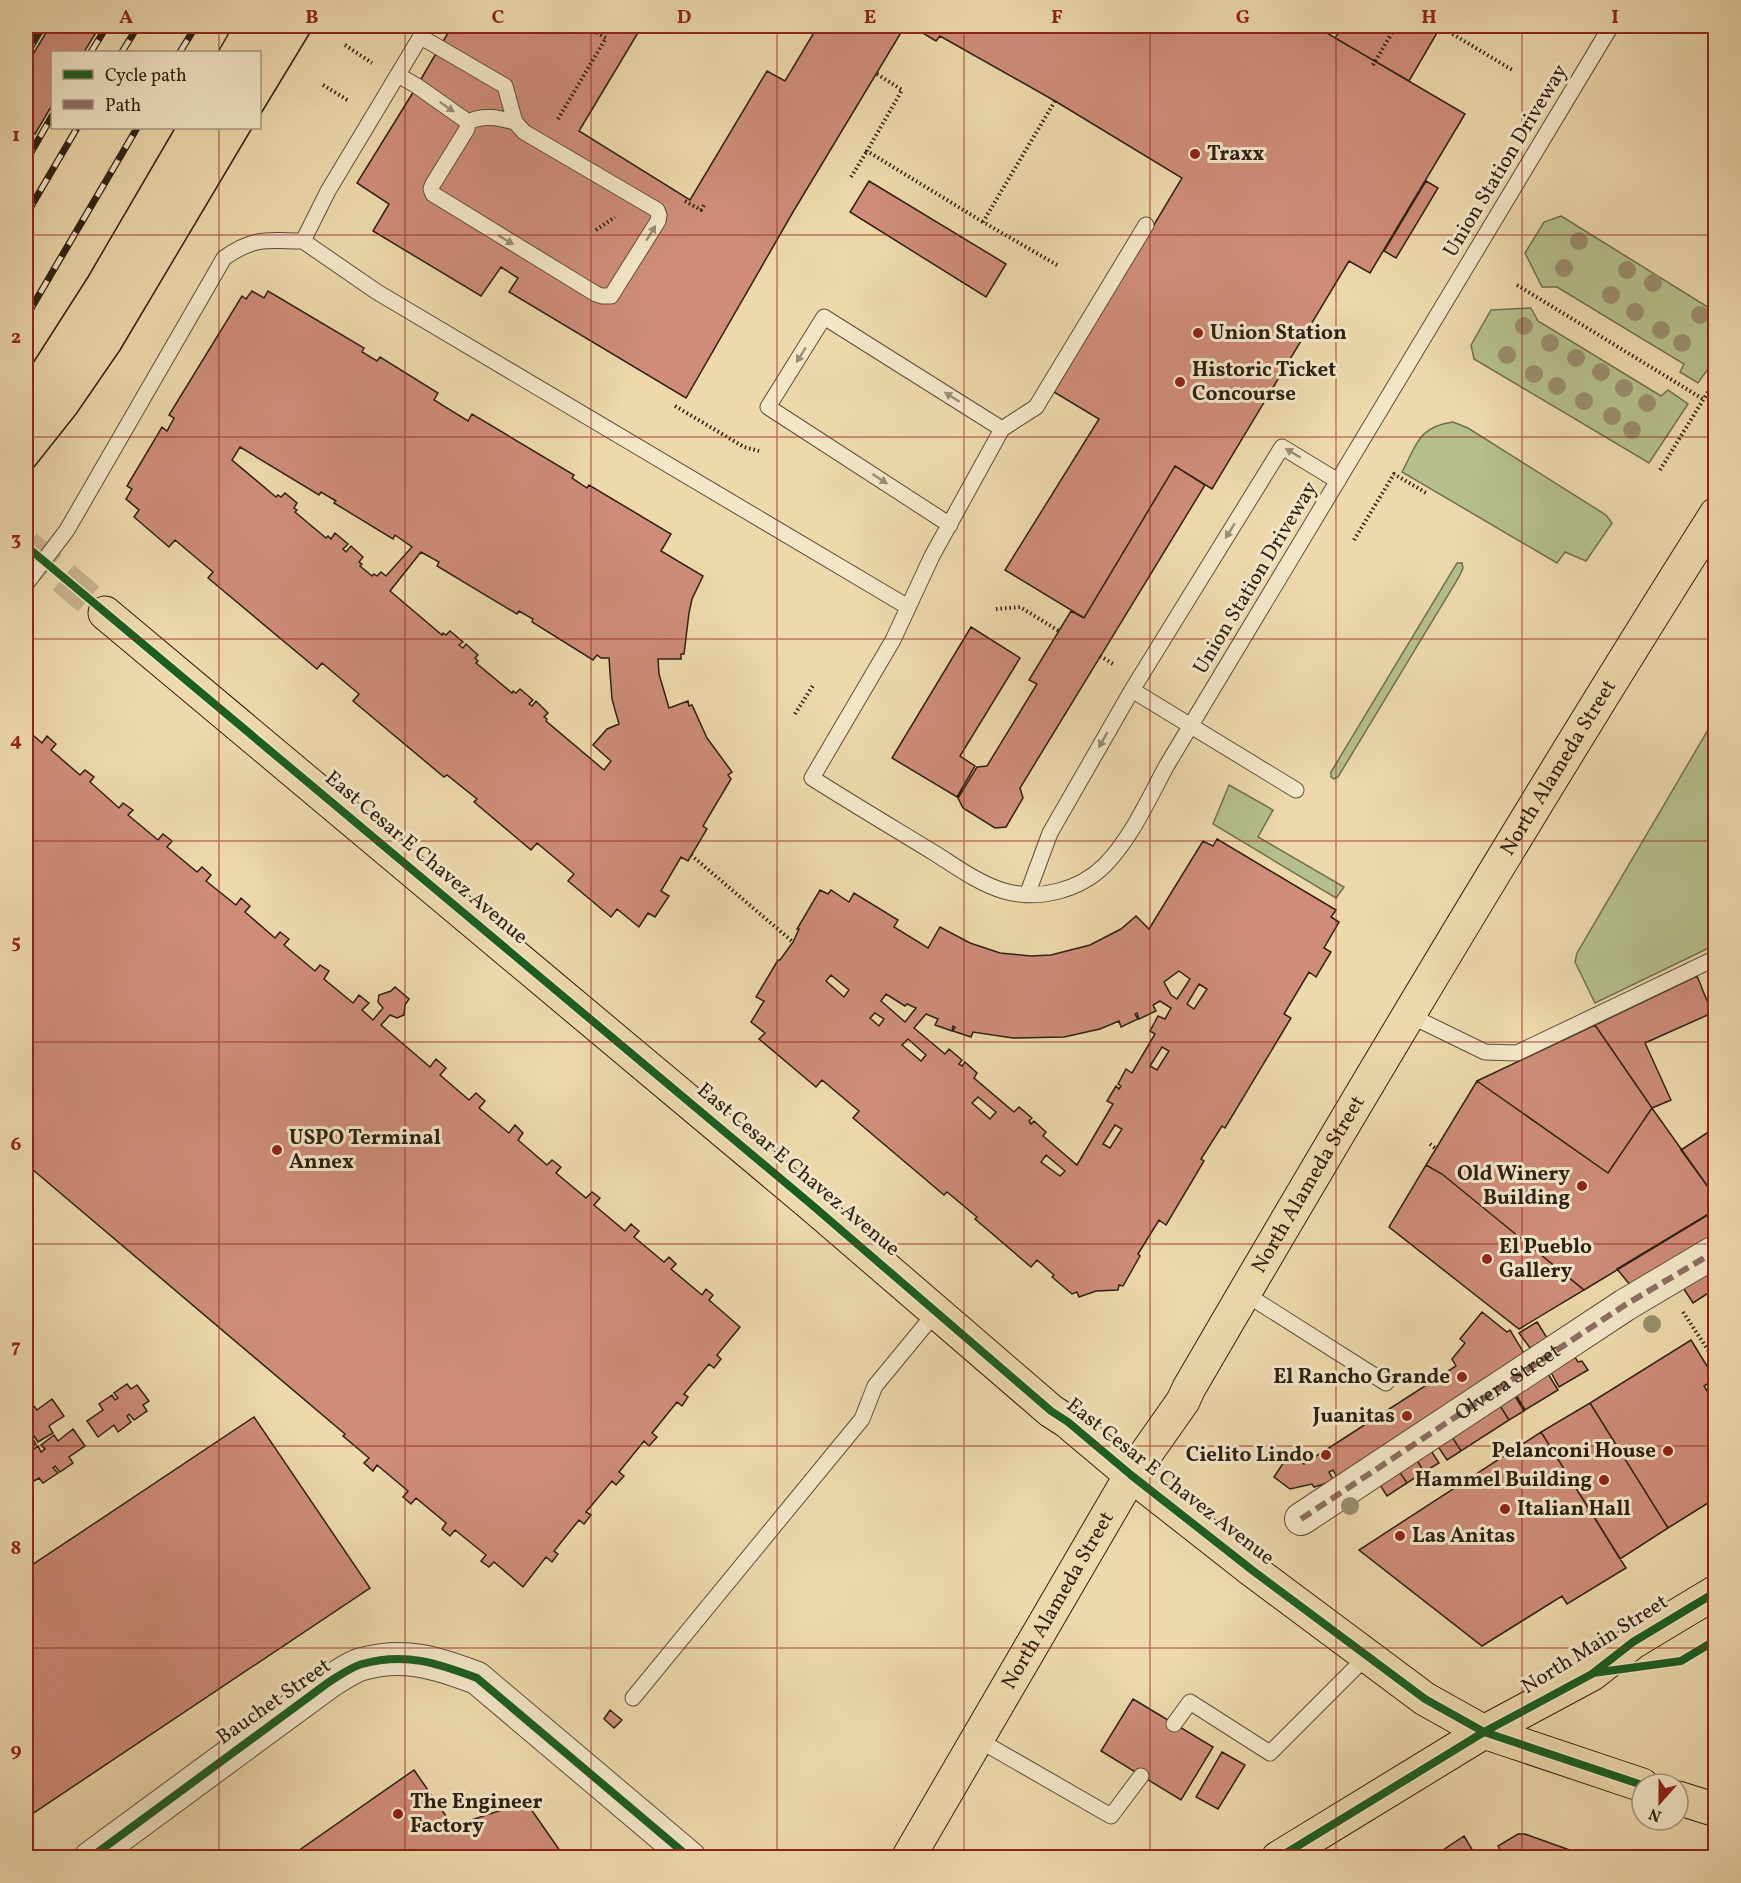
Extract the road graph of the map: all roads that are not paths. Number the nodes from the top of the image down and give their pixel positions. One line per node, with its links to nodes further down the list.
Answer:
1 (1611, 26): 9 (lane, Union Station Driveway)
2 (424, 31): 3 (lane); 5 (lane)
3 (398, 75): 4 (lane, one-way to 4); 7 (lane)
4 (468, 122): 5 (lane); 5 (lane, one-way to 5)
5 (515, 122)
6 (1146, 225): 8 (lane)
7 (303, 241): 12 (lane); 13 (lane)
8 (1002, 429): 11 (lane); 11 (lane, one-way to 11)
9 (1338, 481): 15 (lane, one-way to 15); 16 (lane, Union Station Driveway)
10 (1716, 514): 20 (main road, North Alameda Street)
11 (950, 525): 13 (lane)
12 (26, 584)
13 (908, 607): 18 (lane, Union Station Driveway)
14 (105, 613): 23 (main road, East Cesar E Chavez Avenue)
15 (1132, 690): 16 (lane); 18 (lane, one-way to 18)
16 (1191, 726): 17 (lane); 18 (lane, Union Station Driveway)
17 (1296, 790)
18 (1027, 895)
19 (1716, 958): 20 (lane)
20 (1409, 1015): 22 (main road, North Alameda Street)
21 (1716, 1251): 26 (street, Olvera Street)
22 (1244, 1293): 24 (lane); 25 (main road, North Alameda Street)
23 (936, 1312): 25 (main road, East Cesar E Chavez Avenue); 29 (lane)
24 (1386, 1383)
25 (1131, 1475): 28 (main road, East Cesar E Chavez Avenue); 32 (main road, North Alameda Street)
26 (1301, 1519)
27 (1716, 1592): 31 (main road, North Main Street)
28 (1367, 1656): 30 (lane); 31 (main road, East Cesar E Chavez Avenue)
29 (633, 1698)
30 (1174, 1724)
31 (1484, 1732): 34 (main road, East Cesar E Chavez Avenue); 40 (main road, North Main Street)
32 (977, 1739): 33 (lane); 39 (main road, North Alameda Street)
33 (1141, 1776)
34 (1630, 1781)
35 (1690, 1802): 36 (main road)
36 (1716, 1810)
37 (90, 1857): 38 (street, Bauchet Street)
38 (690, 1857)
39 (908, 1857)
40 (1278, 1857)

